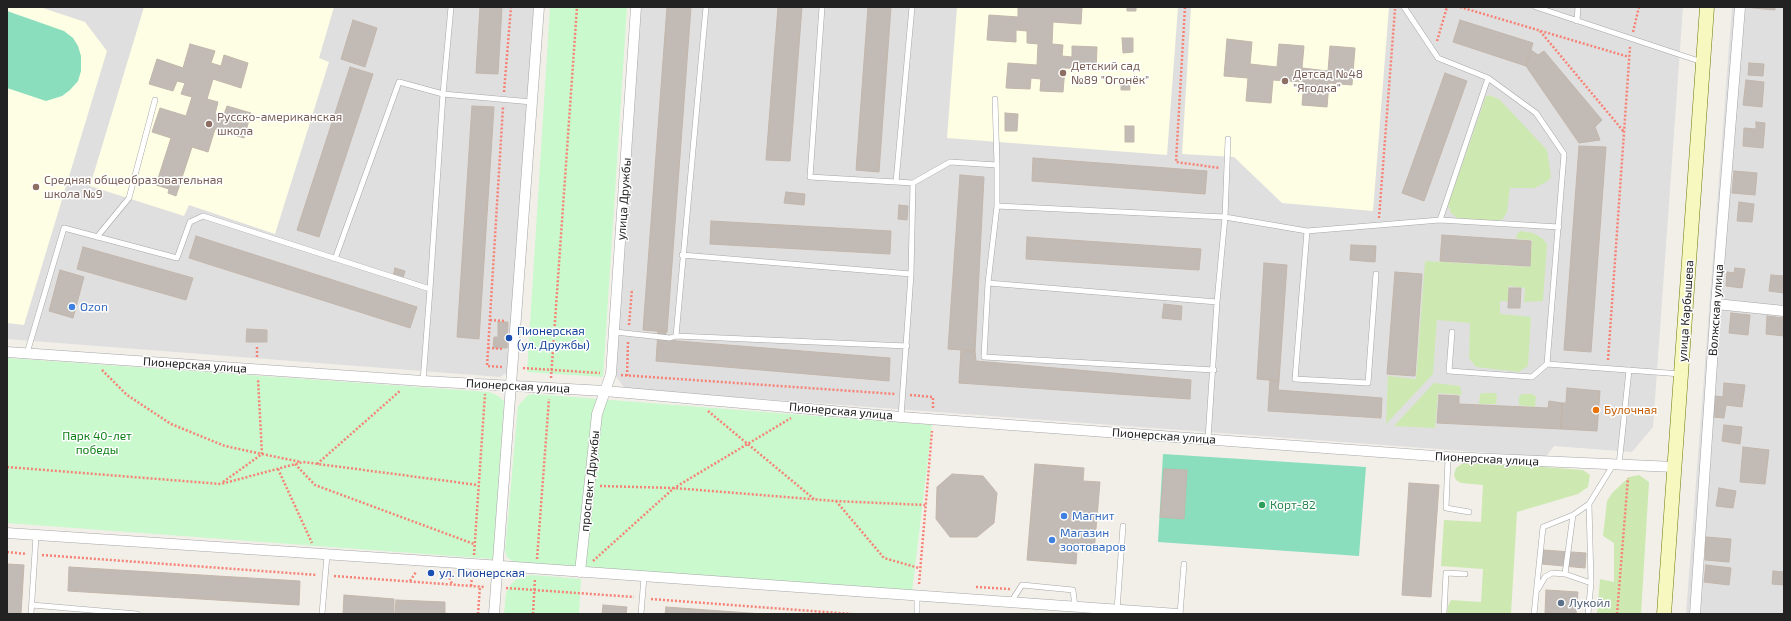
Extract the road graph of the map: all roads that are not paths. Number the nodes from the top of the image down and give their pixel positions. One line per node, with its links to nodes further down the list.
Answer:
1 (451, 7): 15 (lane)
2 (539, 7): 18 (street)
3 (636, 7): 38 (street, улица Дружбы)
4 (706, 7): 29 (lane)
5 (822, 7): 21 (lane)
6 (912, 7): 21 (lane)
7 (1404, 7): 14 (lane)
8 (1536, 7): 12 (lane)
9 (1578, 7): 12 (lane)
10 (1707, 7): 13 (street, улица Карбышева)
11 (1740, 7): 36 (street, Волжская улица)
12 (1577, 21): 13 (lane)
13 (1703, 62): 47 (street, улица Карбышева)
14 (1488, 78): 25 (lane); 26 (lane)
15 (443, 94): 18 (lane); 30 (lane); 34 (lane)
16 (996, 99): 20 (lane)
17 (155, 100): 28 (lane)
18 (532, 102): 49 (street)
19 (1228, 139): 24 (lane)
20 (997, 165): 22 (lane); 23 (lane)
21 (896, 182): 22 (lane)
22 (913, 183): 31 (lane)
23 (997, 206): 24 (lane); 33 (lane)
24 (1225, 217): 27 (lane); 35 (lane)
25 (1440, 220): 26 (lane); 27 (lane)
26 (1559, 228): 44 (lane)
27 (1307, 231): 32 (lane)
28 (97, 236): 30 (lane); 43 (lane)
29 (682, 256): 31 (lane); 40 (lane)
30 (335, 259): 34 (lane)
31 (911, 274): 41 (lane)
32 (1376, 274)
33 (988, 283): 35 (lane); 45 (lane)
34 (430, 289): 48 (lane)
35 (1217, 302): 45 (lane)
36 (1716, 304): 37 (street); 88 (street, Волжская улица)
37 (1784, 312)
38 (615, 332): 40 (lane); 50 (street, улица Дружбы)
39 (1452, 332): 44 (lane)
40 (676, 336): 41 (lane)
41 (907, 346): 51 (lane)
42 (7, 352): 43 (street, Пионерская улица)
43 (27, 353): 48 (street, Пионерская улица)
44 (1547, 364): 46 (lane)
45 (1214, 370): 52 (lane)
46 (1629, 370): 47 (lane); 54 (lane)
47 (1681, 374): 55 (street, улица Карбышева)
48 (423, 381): 49 (street, Пионерская улица)
49 (512, 386): 50 (street, Пионерская улица); 64 (street)
50 (605, 391): 51 (street, Пионерская улица); 65 (street, проспект Дружбы)
51 (901, 417): 52 (street, Пионерская улица)
52 (1208, 439): 53 (street, Пионерская улица)
53 (1448, 457): 54 (street, Пионерская улица); 57 (lane)
54 (1616, 466): 55 (street, Пионерская улица); 56 (lane)
55 (1675, 467): 87 (street, улица Карбышева)
56 (1589, 504): 58 (lane); 69 (lane)
57 (1469, 512)
58 (1573, 515): 67 (lane); 70 (lane)
59 (1123, 526): 75 (lane)
60 (7, 533): 61 (street)
61 (36, 536): 62 (street); 73 (lane)
62 (322, 554): 64 (street); 79 (lane)
63 (1184, 564): 83 (lane)
64 (498, 565): 65 (street); 80 (street)
65 (580, 572): 68 (street)
66 (1465, 574): 84 (lane)
67 (1565, 574): 69 (lane); 70 (lane)
68 (644, 577): 71 (street); 81 (lane)
69 (1591, 583): 86 (lane)
70 (1536, 592): 85 (lane)
71 (917, 596): 72 (street); 82 (lane)
72 (1011, 603): 74 (street); 74 (lane)
73 (32, 605): 76 (lane); 77 (lane)
74 (1075, 607): 75 (street)
75 (1117, 610): 83 (street)
76 (113, 613): 78 (lane)
77 (31, 614)
78 (137, 614)
79 (322, 614)
80 (494, 614)
81 (641, 614)
82 (916, 614)
83 (1179, 614)
84 (1444, 614)
85 (1534, 614)
86 (1588, 614)
87 (1664, 614)
88 (1695, 614)

